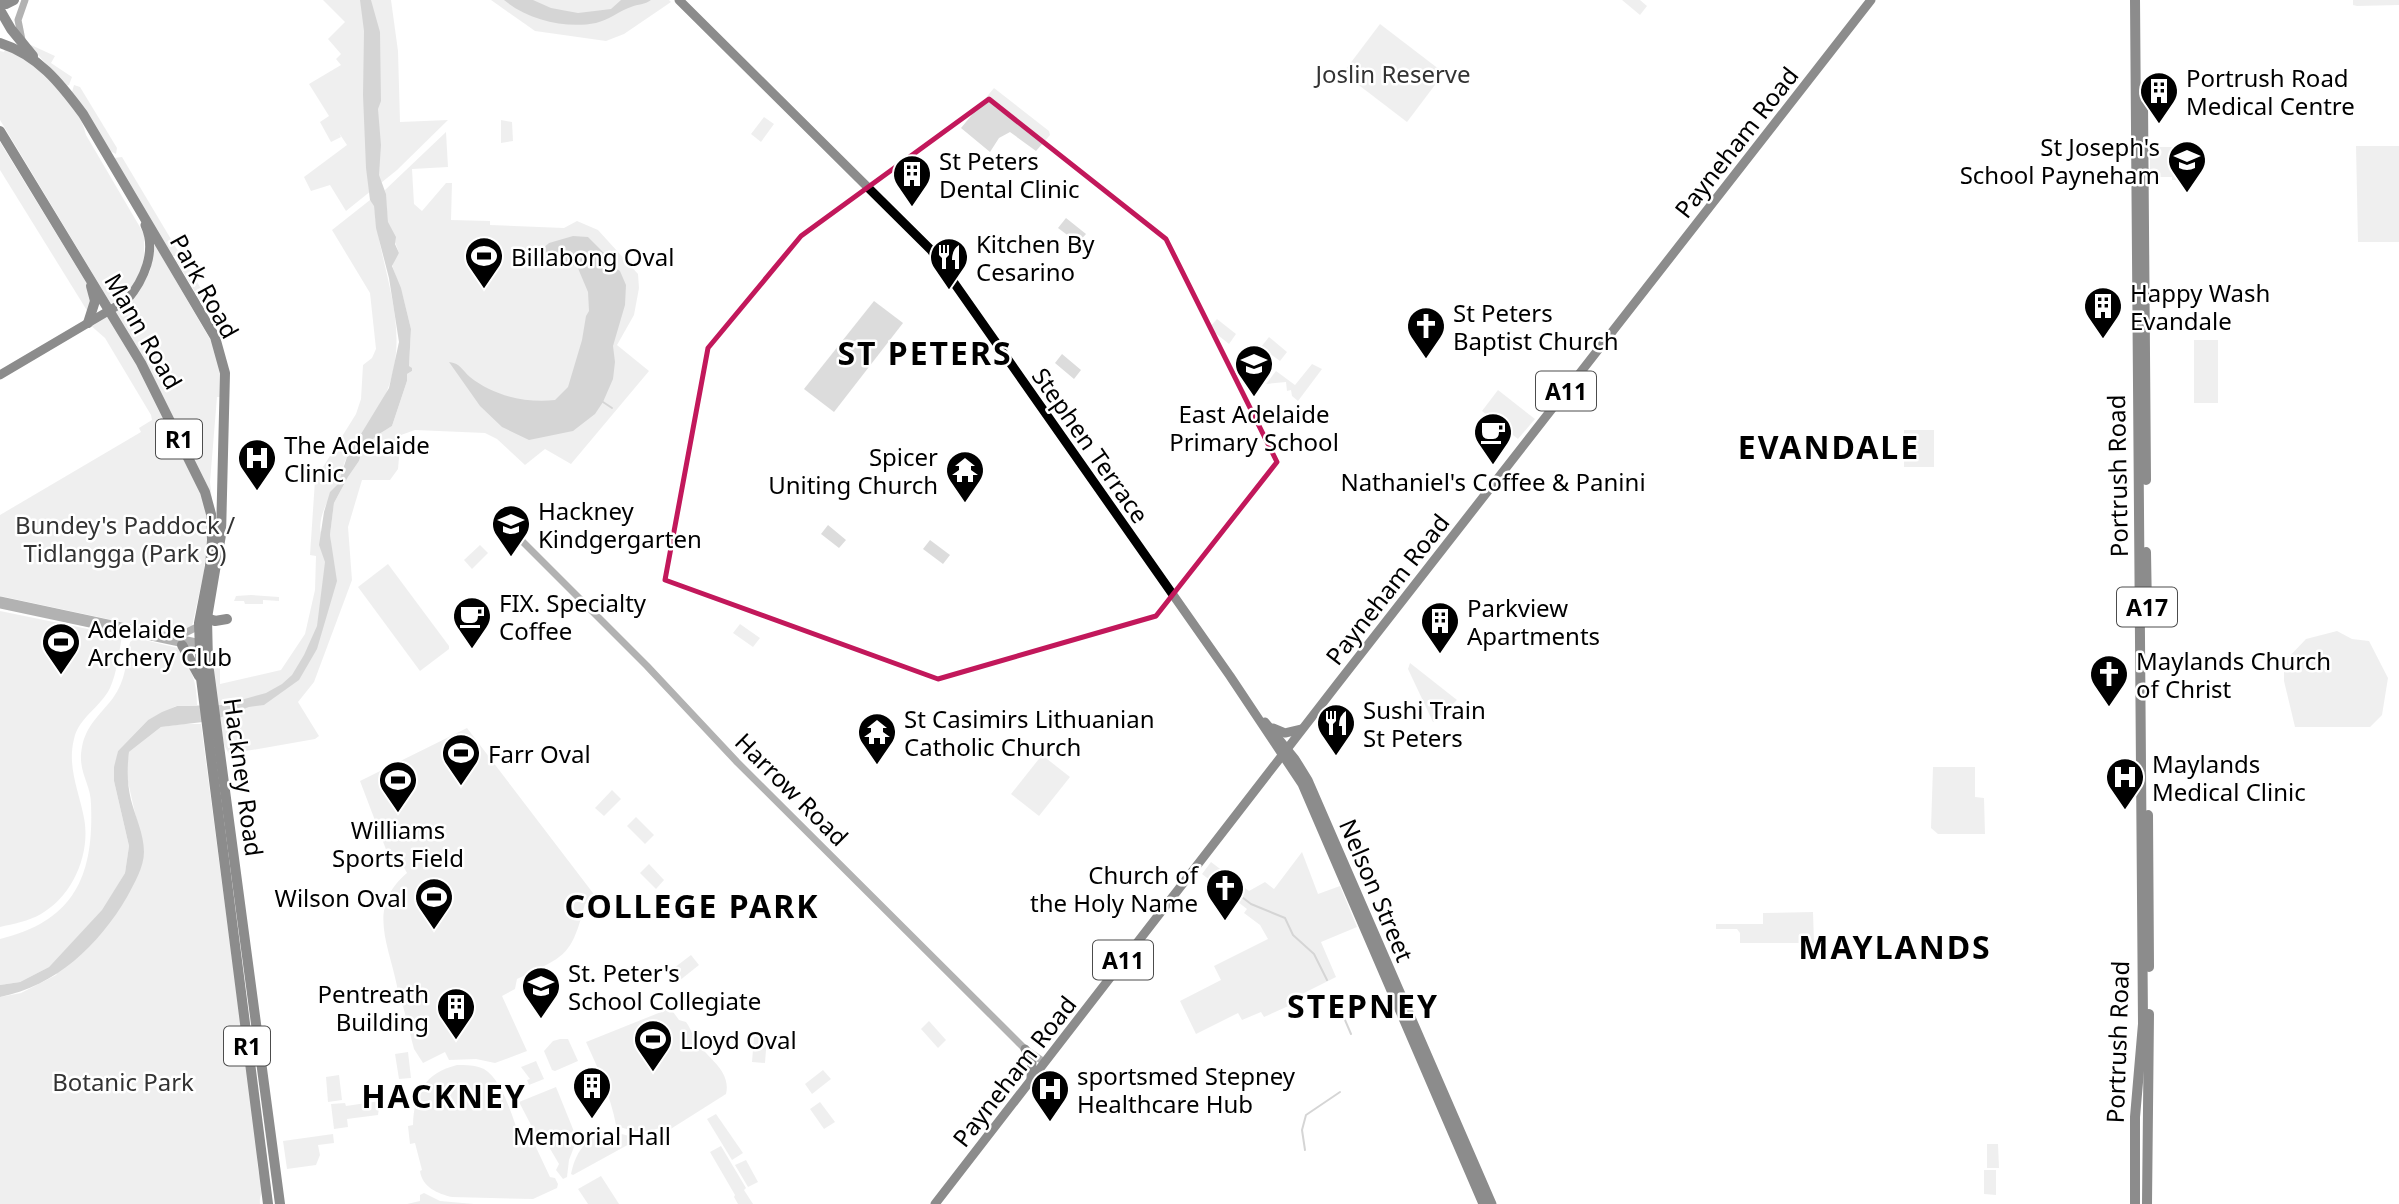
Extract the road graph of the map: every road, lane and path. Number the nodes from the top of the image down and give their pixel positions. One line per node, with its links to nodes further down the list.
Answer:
1 (15, 0): 7 (highway); 8 (street)
2 (25, 0): 10 (street)
3 (679, 0): 29 (main road, Stephen Terrace)
4 (1871, 0): 31 (main road, Payneham Road / A11)
5 (2135, 0): 18 (highway, Portrush Road / A17)
6 (2142, 0): 19 (highway, Portrush Road / A17)
7 (0, 2)
8 (1, 19): 10 (highway)
9 (0, 43): 11 (highway, Park Road / R1)
10 (26, 48): 11 (highway)
11 (42, 66): 13 (highway, Park Road / R1)
12 (0, 131): 14 (highway, Mann Road / R1)
13 (136, 207): 15 (main road); 23 (highway, Park Road / R1)
14 (80, 262): 15 (highway, Mann Road / R1); 16 (highway)
15 (110, 309): 16 (main road); 25 (highway, Mann Road / R1)
16 (88, 323): 17 (main road)
17 (0, 374)
18 (2137, 396): 19 (highway); 20 (highway, Portrush Road / A17)
19 (2146, 411): 20 (highway); 41 (highway, Portrush Road / A17)
20 (2138, 426): 39 (highway, Portrush Road / A17)
21 (518, 537): 42 (street, Harrow Road)
22 (0, 603): 26 (street)
23 (207, 618): 24 (highway); 27 (highway, Park Road / R1)
24 (228, 619)
25 (199, 626): 26 (street); 27 (highway, Mann Road / R1)
26 (179, 641): 27 (street); 28 (highway)
27 (201, 646): 28 (highway, Hackney Road / R1)
28 (205, 678): 32 (highway, Hackney Road / R1)
29 (1253, 711): 30 (main road, Stephen Terrace); 33 (main road, Stephen Terrace)
30 (1267, 724): 31 (main road); 33 (main road, Stephen Terrace)
31 (1304, 728): 33 (main road, Payneham Road / A11)
32 (213, 740): 34 (highway, Hackney Road / R1); 35 (highway, Hackney Road / R1)
33 (1285, 753): 43 (main road, Payneham Road / A11); 46 (main road, Nelson Street)
34 (221, 763): 35 (highway); 36 (highway, Hackney Road / R1)
35 (215, 783): 37 (highway, Hackney Road / R1)
36 (234, 853): 37 (highway); 38 (highway, Hackney Road / R1)
37 (222, 854): 40 (highway, Hackney Road / R1)
38 (255, 1010): 40 (highway); 47 (highway, Hackney Road / R1)
39 (2143, 1024): 41 (highway); 45 (highway, Portrush Road / A17)
40 (245, 1031): 48 (highway, Hackney Road / R1)
41 (2150, 1040): 45 (highway); 55 (highway, Portrush Road / A17)
42 (1025, 1049): 43 (street, Harrow Road); 44 (main road)
43 (1044, 1062): 44 (main road, Payneham Road / A11)
44 (1031, 1079): 51 (main road, Payneham Road / A11)
45 (2137, 1082): 54 (highway, Portrush Road / A17)
46 (1438, 1089): 52 (main road, Nelson Street); 53 (main road, Nelson Street)
47 (276, 1177): 49 (highway); 50 (highway, Hackney Road / R1)
48 (268, 1204)
49 (274, 1204)
50 (280, 1204)
51 (935, 1204)
52 (1483, 1204)
53 (1492, 1204)
54 (2135, 1204)
55 (2147, 1204)

